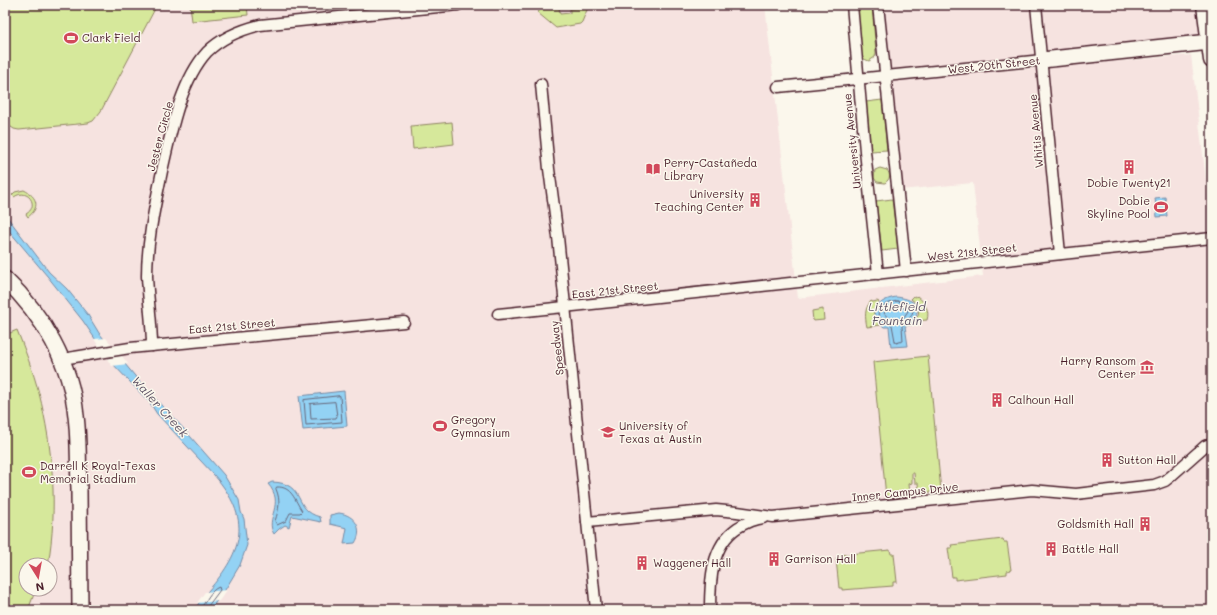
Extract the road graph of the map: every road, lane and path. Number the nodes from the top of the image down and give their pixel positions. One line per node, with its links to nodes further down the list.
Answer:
1 (458, 5): 6 (street, Jester Circle)
2 (852, 5): 11 (street, University Avenue)
3 (878, 5): 10 (street)
4 (1036, 5): 8 (street, Whitis Avenue)
5 (1205, 5): 7 (main road)
6 (392, 8): 23 (street, Jester Circle)
7 (1210, 42): 8 (street, West 20th Street); 9 (main road)
8 (1042, 60): 10 (street, West 20th Street); 15 (street, Whitis Avenue)
9 (1212, 60)
10 (886, 76): 11 (street, West 20th Street); 16 (street)
11 (858, 79): 13 (street, West 20th Street); 17 (street, University Avenue)
12 (541, 84): 20 (street, Speedway)
13 (778, 87)
14 (1212, 238): 15 (street, West 21st Street)
15 (1060, 254): 16 (street, West 21st Street)
16 (906, 271): 17 (street, West 21st Street)
17 (878, 274): 19 (street, West 21st Street)
18 (5, 279): 24 (street)
19 (734, 289): 20 (street, East 21st Street)
20 (565, 307): 21 (street, East 21st Street); 27 (street, Speedway)
21 (498, 314)
22 (404, 322): 23 (street, East 21st Street)
23 (152, 346): 24 (street, East 21st Street)
24 (62, 359): 28 (street)
25 (1212, 443): 26 (street, Inner Campus Drive)
26 (773, 517): 27 (street, Inner Campus Drive); 30 (street)
27 (586, 522): 29 (street, Speedway)
28 (80, 610)
29 (596, 610)
30 (710, 610)

